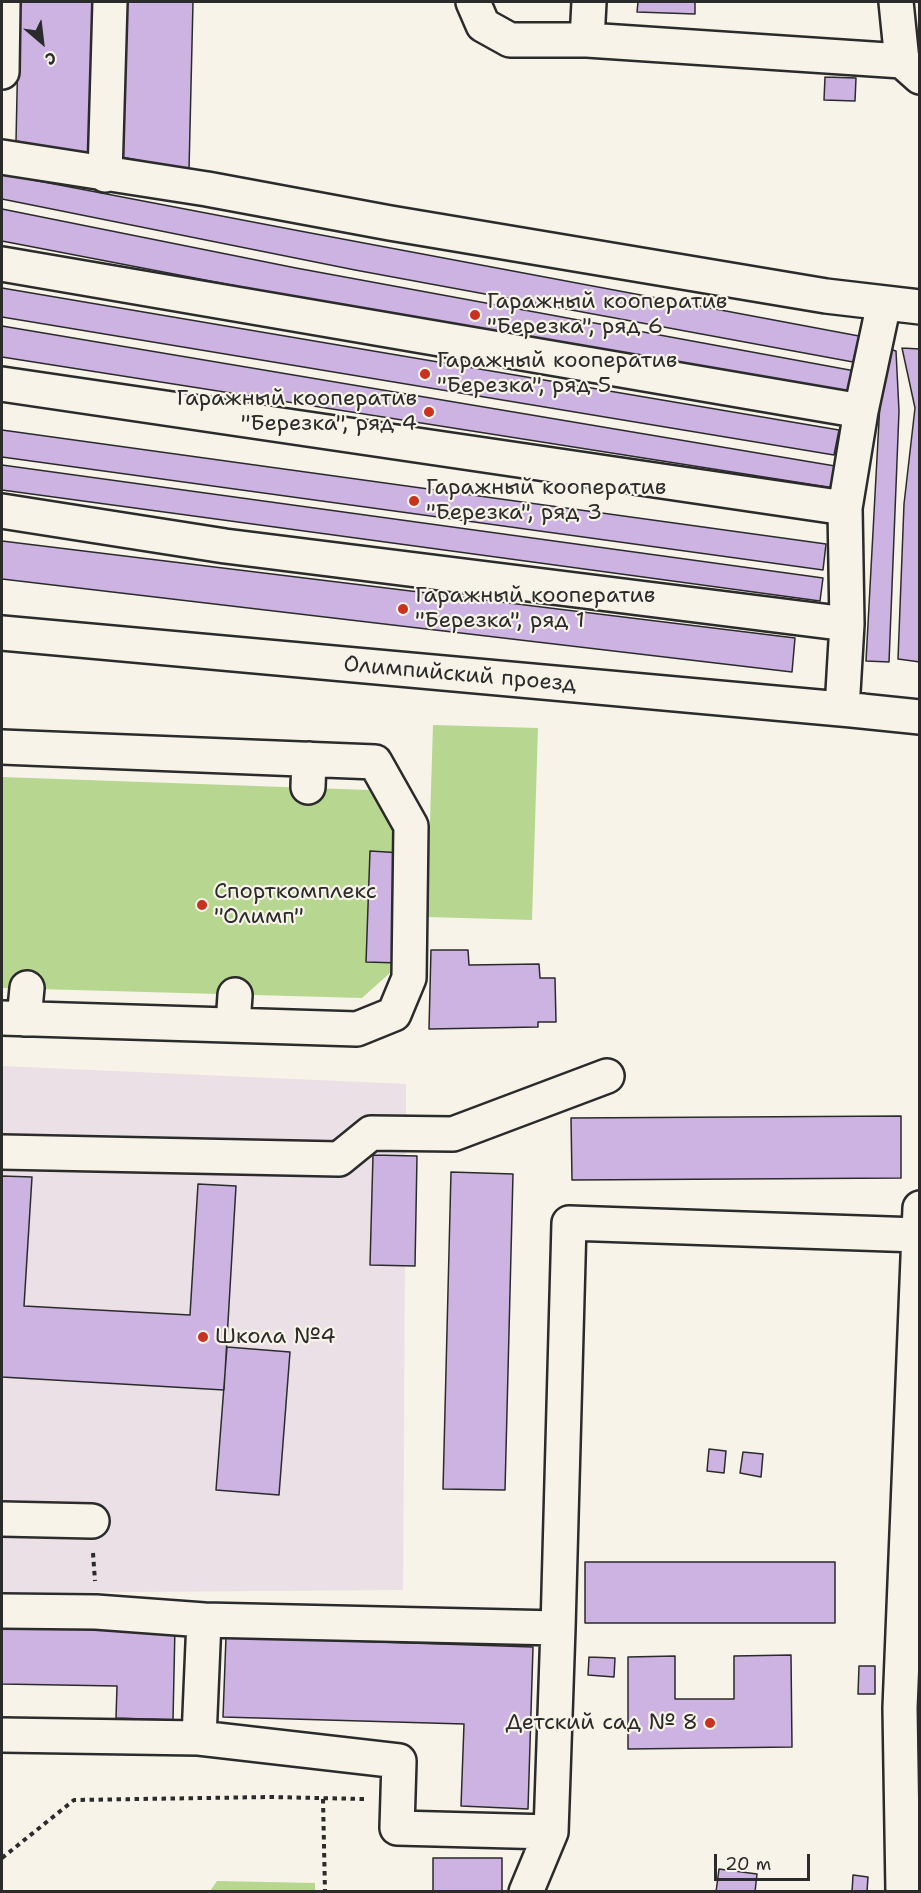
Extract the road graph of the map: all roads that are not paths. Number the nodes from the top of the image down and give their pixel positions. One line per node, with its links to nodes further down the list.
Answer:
1 (110, 2): 10 (street)
2 (473, 2): 6 (street)
3 (589, 2): 6 (street)
4 (896, 2): 7 (street)
5 (2, 22): 8 (street)
6 (587, 40): 7 (street)
7 (911, 69)
8 (2, 72)
9 (2, 157): 10 (street)
10 (105, 175): 12 (street)
11 (2, 264): 15 (street)
12 (884, 303): 13 (street); 15 (street)
13 (920, 307)
14 (2, 384): 16 (street)
15 (861, 411): 16 (street)
16 (845, 508): 18 (street)
17 (2, 511): 18 (street)
18 (847, 624): 20 (street)
19 (2, 633): 20 (street, Олимпийский проезд)
20 (842, 709): 21 (street, Олимпийский проезд)
21 (920, 716)
22 (2, 747): 23 (street)
23 (17, 1008)
24 (607, 1076): 25 (street)
25 (2, 1152)
26 (919, 1222): 31 (street); 32 (street)
27 (2, 1519): 28 (street)
28 (92, 1521)
29 (2, 1611): 30 (street)
30 (204, 1620): 31 (street); 34 (street)
31 (558, 1628): 35 (street)
32 (910, 1708): 37 (street)
33 (2, 1735): 34 (street)
34 (199, 1738): 35 (street)
35 (551, 1832): 36 (street)
36 (526, 1892)
37 (903, 1892)

